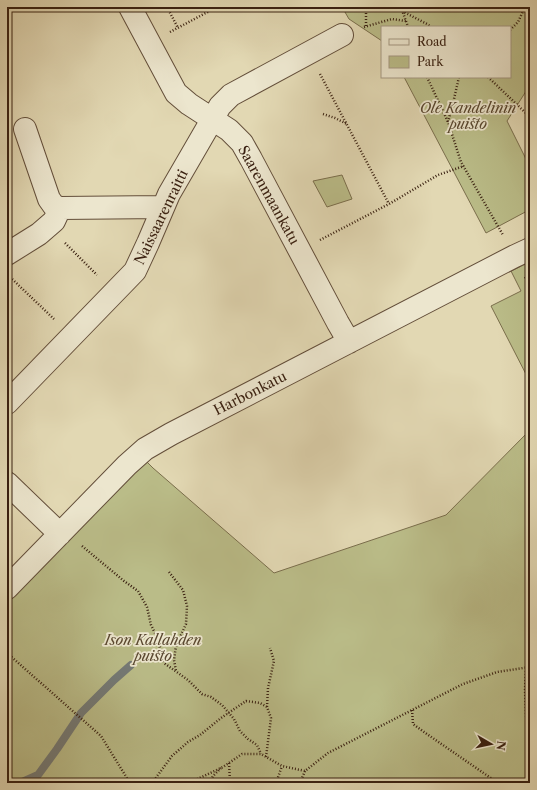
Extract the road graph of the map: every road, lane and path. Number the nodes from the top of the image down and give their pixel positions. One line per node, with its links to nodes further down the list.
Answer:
1 (130, 7): 15 (street, Saarenmaankatu)
2 (167, 7): 12 (path)
3 (218, 7): 12 (path)
4 (366, 7): 9 (path)
5 (401, 7): 7 (path)
6 (525, 7): 13 (path)
7 (402, 11): 8 (path); 11 (path)
8 (406, 21): 9 (path); 10 (path)
9 (366, 26): 14 (path)
10 (408, 26)
11 (430, 26)
12 (178, 28): 15 (path)
13 (511, 29)
14 (342, 35): 16 (street, Naissaarenraitti)
15 (149, 43): 22 (street, Saarenmaankatu)
16 (309, 53): 22 (street, Naissaarenraitti); 24 (path)
17 (427, 78): 23 (path)
18 (459, 78): 23 (path)
19 (489, 78): 21 (path)
20 (323, 114): 24 (path)
21 (530, 117)
22 (212, 119): 28 (street, Naissaarenraitti); 33 (street, Saarenmaankatu)
23 (448, 122): 26 (path)
24 (347, 125): 27 (path)
25 (25, 129): 29 (street)
26 (464, 166): 27 (path); 30 (path)
27 (389, 204): 33 (path)
28 (163, 207): 29 (street); 39 (street, Naissaarenraitti)
29 (60, 208): 34 (street)
30 (503, 236)
31 (62, 240): 35 (path)
32 (530, 249): 38 (street, Harbonkatu)
33 (300, 250): 38 (street, Saarenmaankatu)
34 (7, 254)
35 (83, 260)
36 (12, 279): 37 (path)
37 (52, 317)
38 (349, 342): 41 (street, Harbonkatu)
39 (7, 402)
40 (7, 483): 41 (street)
41 (60, 534): 43 (street, Harbonkatu); 48 (path)
42 (169, 572): 48 (path)
43 (7, 588)
44 (270, 648): 49 (path)
45 (7, 653): 59 (path)
46 (530, 667): 47 (path)
47 (526, 668): 50 (path); 66 (path)
48 (176, 671): 51 (path)
49 (267, 707): 51 (path); 53 (path)
50 (412, 710): 57 (path); 65 (path)
51 (229, 713): 52 (path); 60 (path)
52 (261, 754): 53 (path); 54 (path)
53 (266, 757): 55 (path)
54 (229, 763): 56 (path); 58 (path)
55 (282, 766): 57 (path); 63 (path)
56 (223, 767): 61 (path); 62 (path)
57 (305, 771): 64 (path)
58 (230, 782)
59 (130, 783)
60 (152, 783)
61 (189, 783)
62 (210, 783)
63 (276, 783)
64 (300, 783)
65 (498, 783)
66 (529, 783)

